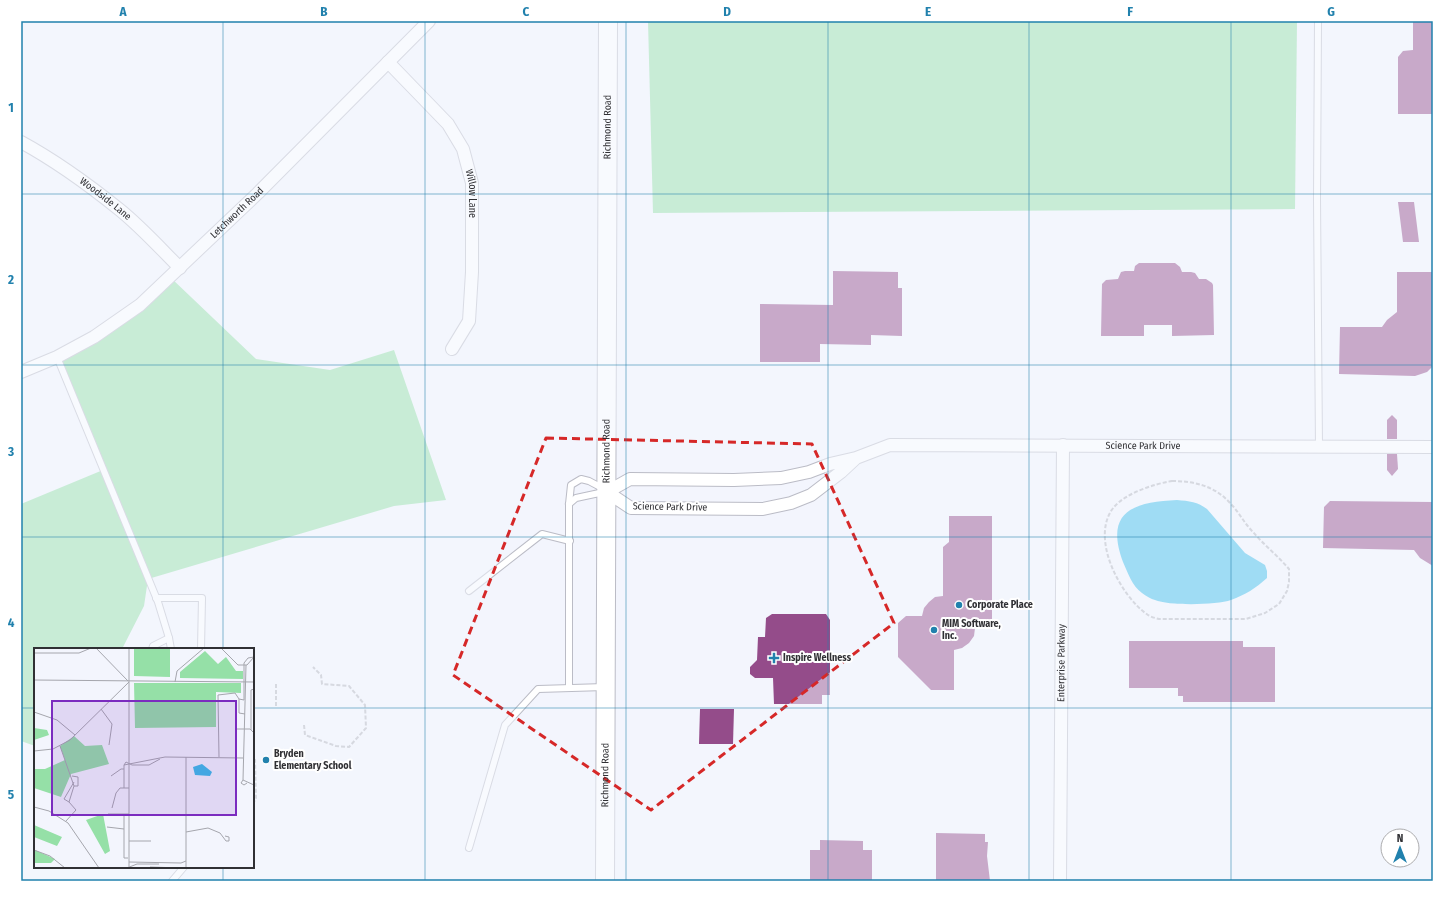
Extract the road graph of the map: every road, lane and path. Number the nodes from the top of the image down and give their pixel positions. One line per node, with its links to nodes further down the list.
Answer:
1 (430, 21): 4 (street, Letchworth Road)
2 (608, 21): 15 (main road, Richmond Road)
3 (1318, 21): 11 (lane)
4 (388, 62): 6 (street, Letchworth Road); 7 (street, Willow Lane)
5 (21, 142): 6 (street, Woodside Lane)
6 (180, 268): 8 (street, Letchworth Road)
7 (452, 349)
8 (57, 357): 9 (street, Letchworth Road); 19 (lane)
9 (21, 372)
10 (1063, 446): 11 (street, Science Park Drive); 13 (street, Science Park Drive); 36 (street, Enterprise Parkway)
11 (1319, 447): 12 (street, Science Park Drive)
12 (1433, 447)
13 (856, 458): 15 (street, Science Park Drive); 15 (street, Science Park Drive)
14 (1204, 484): 14 (path)
15 (608, 492): 16 (lane); 16 (lane); 27 (main road, Richmond Road)
16 (569, 504): 17 (lane)
17 (570, 541): 18 (lane); 26 (lane)
18 (469, 591)
19 (156, 598): 20 (lane); 23 (lane)
20 (169, 638): 21 (lane); 22 (lane)
21 (152, 648)
22 (171, 648)
23 (202, 648)
24 (313, 667): 29 (path)
25 (276, 684): 28 (path)
26 (569, 688): 27 (lane); 32 (lane)
27 (606, 688): 35 (main road, Richmond Road)
28 (276, 706)
29 (304, 725)
30 (255, 759): 31 (path)
31 (254, 802)
32 (469, 848)
33 (183, 868): 34 (lane)
34 (172, 881)
35 (605, 881)
36 (1060, 881)

